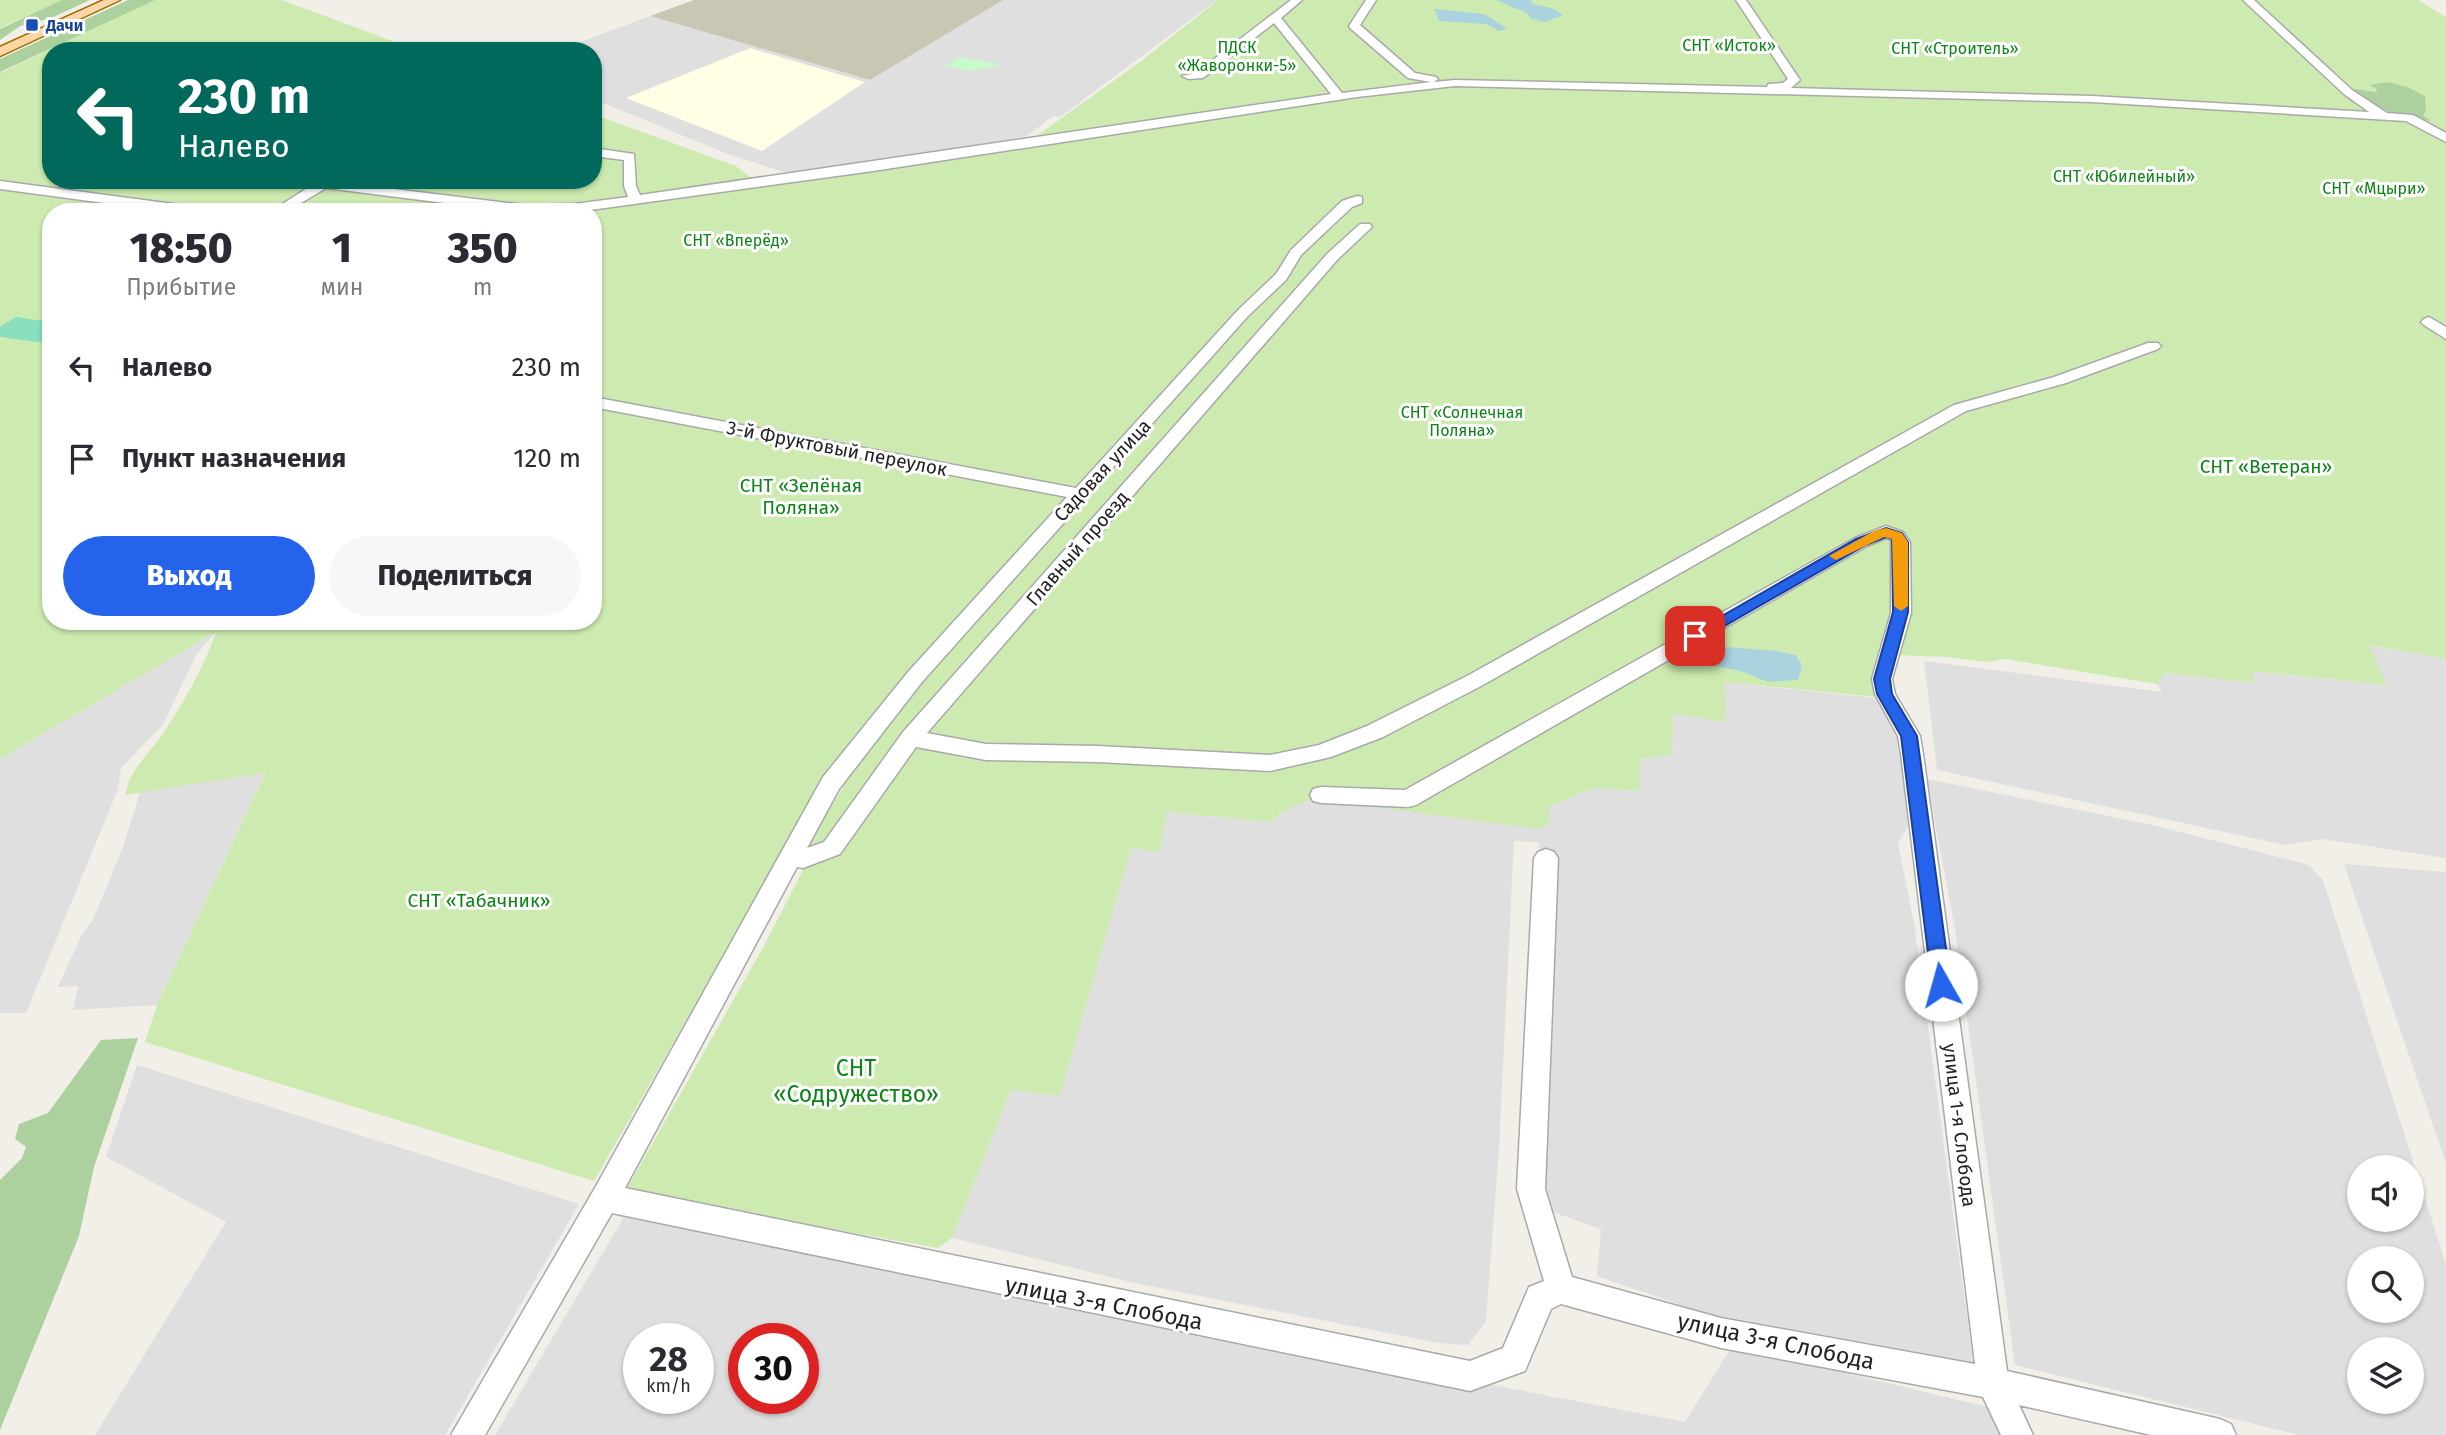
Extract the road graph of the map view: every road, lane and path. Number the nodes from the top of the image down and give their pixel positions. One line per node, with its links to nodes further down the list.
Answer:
1 (105, 0): 8 (main road)
2 (114, 0): 8 (main road)
3 (1297, 0): 7 (street)
4 (1371, 0): 5 (street)
5 (1741, 0)
6 (2249, 0): 11 (street)
7 (1275, 17): 9 (street); 10 (street)
8 (0, 49)
9 (1188, 76)
10 (1339, 97): 11 (street); 17 (street)
11 (2385, 117): 12 (street)
12 (2446, 138)
13 (602, 153): 17 (street)
14 (0, 185): 19 (street)
15 (315, 189): 20 (street)
16 (378, 189): 21 (street)
17 (635, 198): 22 (street)
18 (1357, 200): 28 (street, Садовая улица)
19 (136, 203)
20 (291, 203)
21 (481, 203)
22 (602, 203)
23 (1365, 226): 29 (street, Главный проезд)
24 (2429, 321): 25 (street)
25 (2446, 334)
26 (2153, 346): 29 (street)
27 (602, 404): 28 (street, 3-й Фруктовый переулок)
28 (1081, 494): 31 (street, Садовая улица)
29 (911, 738): 31 (street, Главный проезд)
30 (1321, 795): 35 (street, улица 1-я Слобода)
31 (790, 856): 33 (street, Садовая улица)
32 (1546, 858): 34 (street)
33 (605, 1198): 34 (street, улица 3-я Слобода); 36 (street, Садовая улица)
34 (1561, 1289): 35 (street, улица 3-я Слобода)
35 (1993, 1383): 37 (street, улица 1-я Слобода); 38 (street, улица 3-я Слобода)
36 (467, 1435)
37 (2017, 1435)
38 (2220, 1435)

